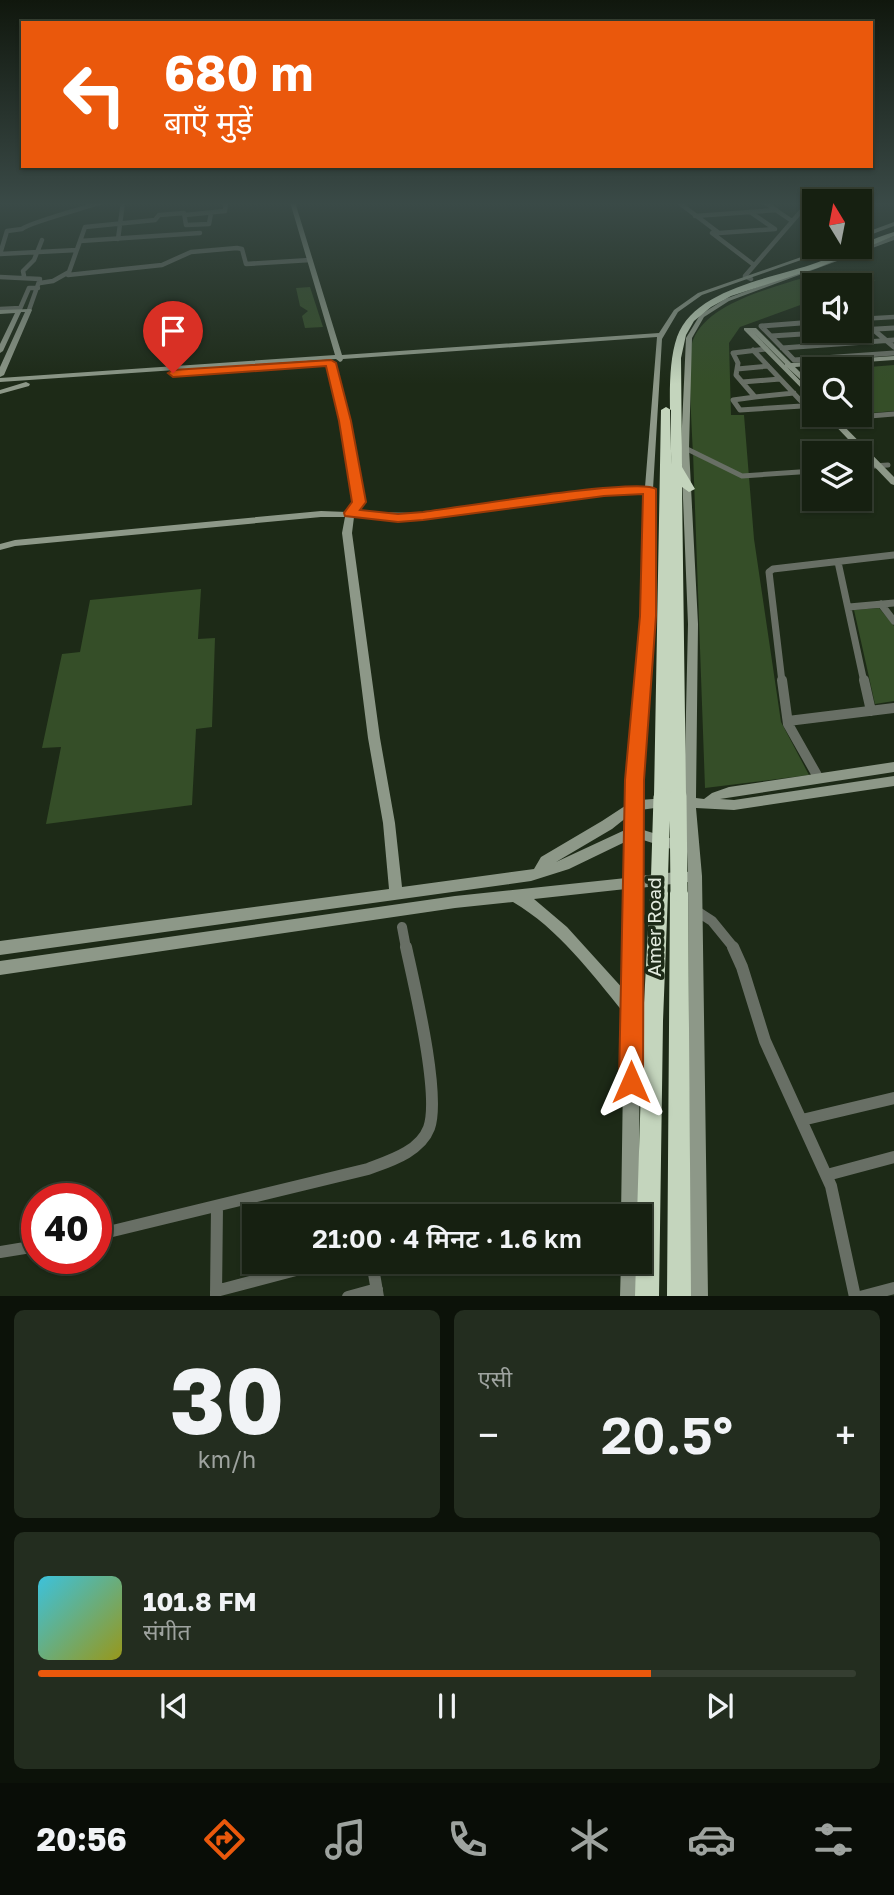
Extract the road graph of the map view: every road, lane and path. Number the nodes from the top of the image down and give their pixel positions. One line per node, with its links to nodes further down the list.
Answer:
1 (33, 262): 14 (street)
2 (73, 262): 13 (street)
3 (167, 262): 13 (street)
4 (246, 262): 5 (street)
5 (270, 262)
6 (311, 262): 49 (street)
7 (751, 262): 11 (street)
8 (756, 262): 11 (street)
9 (795, 262): 16 (highway, Amer Road)
10 (824, 262): 12 (highway, Amer Road)
11 (754, 265): 16 (street)
12 (794, 274): 73 (street); 75 (highway, Amer Road)
13 (68, 275): 17 (street)
14 (24, 276): 15 (street); 17 (street)
15 (0, 277)
16 (748, 278): 31 (street); 72 (highway, Amer Road)
17 (39, 285): 18 (street); 19 (street)
18 (18, 311): 19 (street); 20 (street); 26 (street)
19 (28, 312): 56 (street)
20 (0, 314): 26 (street)
21 (883, 317): 22 (street); 23 (street); 27 (street)
22 (894, 317)
23 (872, 318)
24 (802, 322): 25 (street)
25 (789, 323): 29 (street); 30 (street)
26 (12, 326): 42 (street)
27 (894, 327): 28 (street)
28 (872, 329): 32 (street)
29 (801, 334): 30 (street); 37 (street)
30 (771, 336): 39 (street)
31 (660, 337): 49 (street); 74 (street)
32 (885, 340): 33 (street); 34 (street); 38 (street)
33 (894, 340)
34 (872, 341)
35 (842, 343): 37 (street); 44 (street)
36 (865, 343): 43 (street)
37 (813, 346): 39 (street); 45 (street)
38 (894, 347)
39 (782, 348): 50 (street)
40 (766, 349): 41 (street); 54 (street); 54 (street)
41 (753, 350): 53 (street); 55 (street)
42 (0, 351)
43 (879, 354): 44 (street); 47 (street)
44 (856, 356): 46 (street)
45 (823, 357)
46 (848, 357)
47 (894, 357): 48 (street); 54 (street)
48 (872, 358)
49 (340, 359): 51 (street); 59 (street)
50 (802, 360)
51 (331, 363): 59 (street); 81 (street)
52 (802, 364): 54 (street)
53 (768, 366): 55 (street); 57 (street)
54 (787, 367): 58 (street); 62 (street)
55 (737, 369): 61 (street)
56 (2, 371): 59 (street)
57 (780, 379): 61 (street); 64 (street)
58 (802, 380)
59 (27, 381): 60 (street); 63 (street)
60 (0, 383)
61 (742, 383): 66 (street)
62 (802, 385)
63 (0, 392)
64 (794, 393): 65 (street); 67 (street)
65 (767, 396): 66 (street); 68 (street)
66 (755, 397): 68 (street)
67 (800, 400): 68 (street)
68 (779, 408)
69 (894, 414): 70 (street)
70 (872, 415)
71 (846, 427): 76 (street)
72 (666, 446): 74 (highway); 95 (highway, Amer Road)
73 (685, 449): 77 (street); 80 (street)
74 (652, 458): 79 (street)
75 (675, 464): 80 (highway); 95 (highway, Amer Road)
76 (887, 467): 78 (street)
77 (802, 472)
78 (894, 482)
79 (649, 489): 81 (street); 97 (street)
80 (689, 489): 95 (street)
81 (350, 513): 82 (street); 103 (street)
82 (0, 544)
83 (894, 555): 84 (street)
84 (838, 562): 87 (street); 91 (street)
85 (894, 603): 86 (street)
86 (881, 604): 87 (street); 88 (street)
87 (849, 607): 90 (street)
88 (894, 621)
89 (894, 708): 90 (street)
90 (871, 711): 91 (street)
91 (788, 721): 93 (street)
92 (894, 767): 93 (street)
93 (818, 777): 96 (street)
94 (893, 782): 96 (street)
95 (677, 799): 96 (street); 97 (street); 99 (street); 104 (highway, Amer Road, bridge)
96 (709, 802)
97 (635, 805): 98 (street); 100 (street)
98 (634, 832): 99 (street); 100 (street); 102 (street)
99 (693, 850): 101 (street)
100 (538, 873): 103 (street)
101 (695, 876): 102 (street); 106 (street)
102 (632, 882): 105 (street); 110 (street)
103 (396, 892): 108 (street)
104 (669, 893): 128 (highway, Amer Road); 129 (highway, Amer Road)
105 (514, 895): 109 (street); 110 (street)
106 (694, 910): 112 (street); 130 (street)
107 (402, 927): 116 (street)
108 (0, 948)
109 (0, 968)
110 (631, 1010): 115 (street)
111 (894, 1098): 112 (street)
112 (802, 1120): 114 (street)
113 (894, 1157): 114 (street)
114 (827, 1175): 131 (street)
115 (630, 1204)
116 (218, 1207): 117 (street); 125 (street)
117 (112, 1231)
118 (21, 1249): 119 (street)
119 (0, 1252)
120 (285, 1274): 125 (street)
121 (374, 1274): 124 (street)
122 (630, 1274): 127 (street)
123 (894, 1287): 132 (street)
124 (378, 1293): 126 (street)
125 (216, 1294)
126 (356, 1296)
127 (629, 1296)
128 (647, 1296)
129 (679, 1296)
130 (699, 1296)
131 (855, 1296)
132 (863, 1296)

